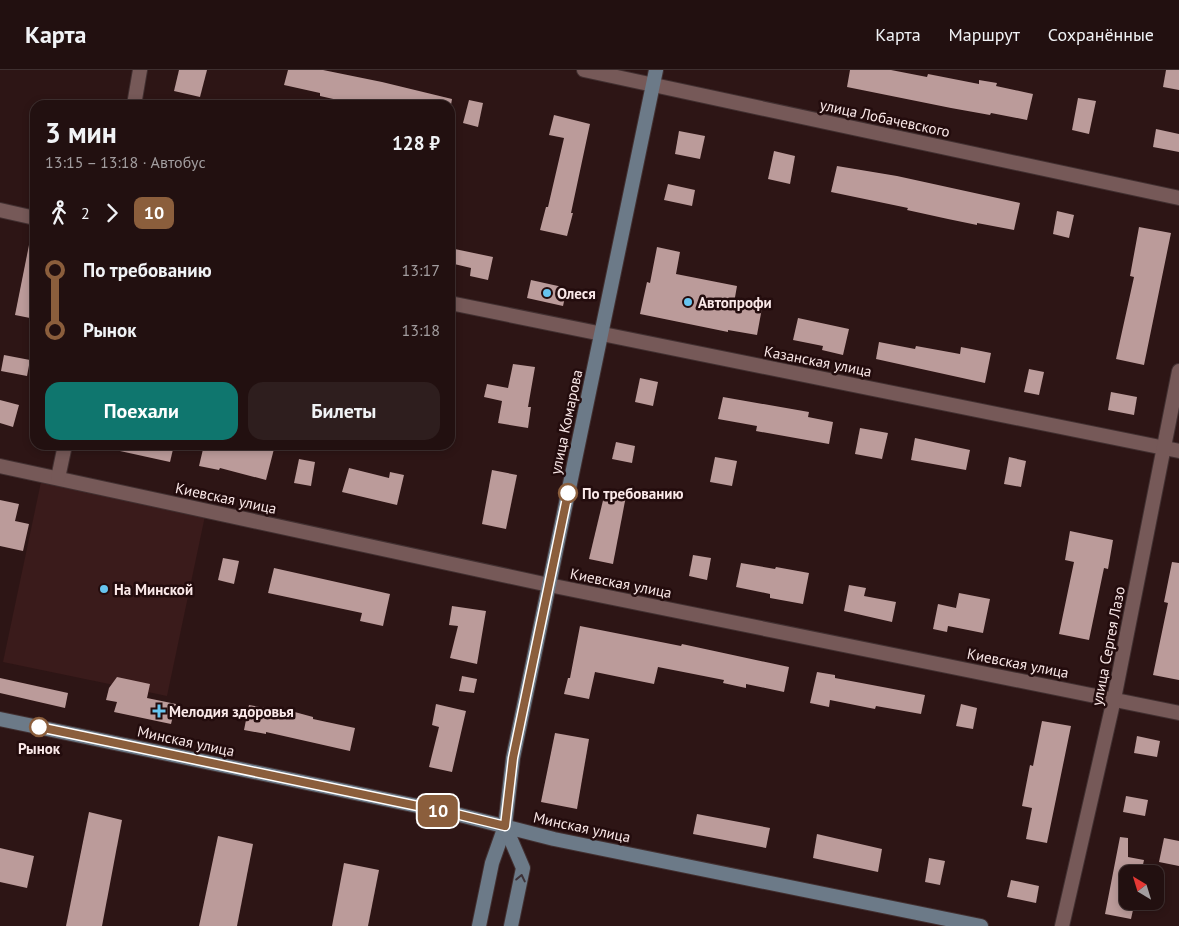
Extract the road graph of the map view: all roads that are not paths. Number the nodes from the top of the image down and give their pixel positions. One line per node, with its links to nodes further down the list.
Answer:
1 (140, 70): 5 (street)
2 (584, 70): 4 (street, улица Лобачевского)
3 (656, 70): 4 (main road, улица Комарова)
4 (653, 85): 6 (street, улица Лобачевского); 10 (main road, улица Комарова)
5 (135, 100)
6 (1179, 198)
7 (0, 210): 8 (street)
8 (30, 217)
9 (455, 304): 10 (street, Казанская улица)
10 (601, 334): 12 (street, Казанская улица); 17 (main road, улица Комарова)
11 (1179, 371): 12 (street, улица Сергея Лазо)
12 (1164, 448): 14 (street, Казанская улица); 18 (street, улица Сергея Лазо)
13 (64, 450): 16 (street)
14 (1179, 451)
15 (0, 466): 16 (street, Киевская улица)
16 (58, 478): 17 (street, Киевская улица)
17 (548, 585): 18 (street, Киевская улица); 21 (main road, улица Комарова)
18 (1114, 699): 19 (street, Киевская улица); 25 (street, улица Сергея Лазо)
19 (1179, 712)
20 (0, 719): 21 (main road, Минская улица)
21 (505, 826): 22 (main road); 23 (main road, улица Комарова, one-way to 21); 24 (main road, Минская улица)
22 (479, 926)
23 (511, 926)
24 (981, 926)
25 (1062, 926)

